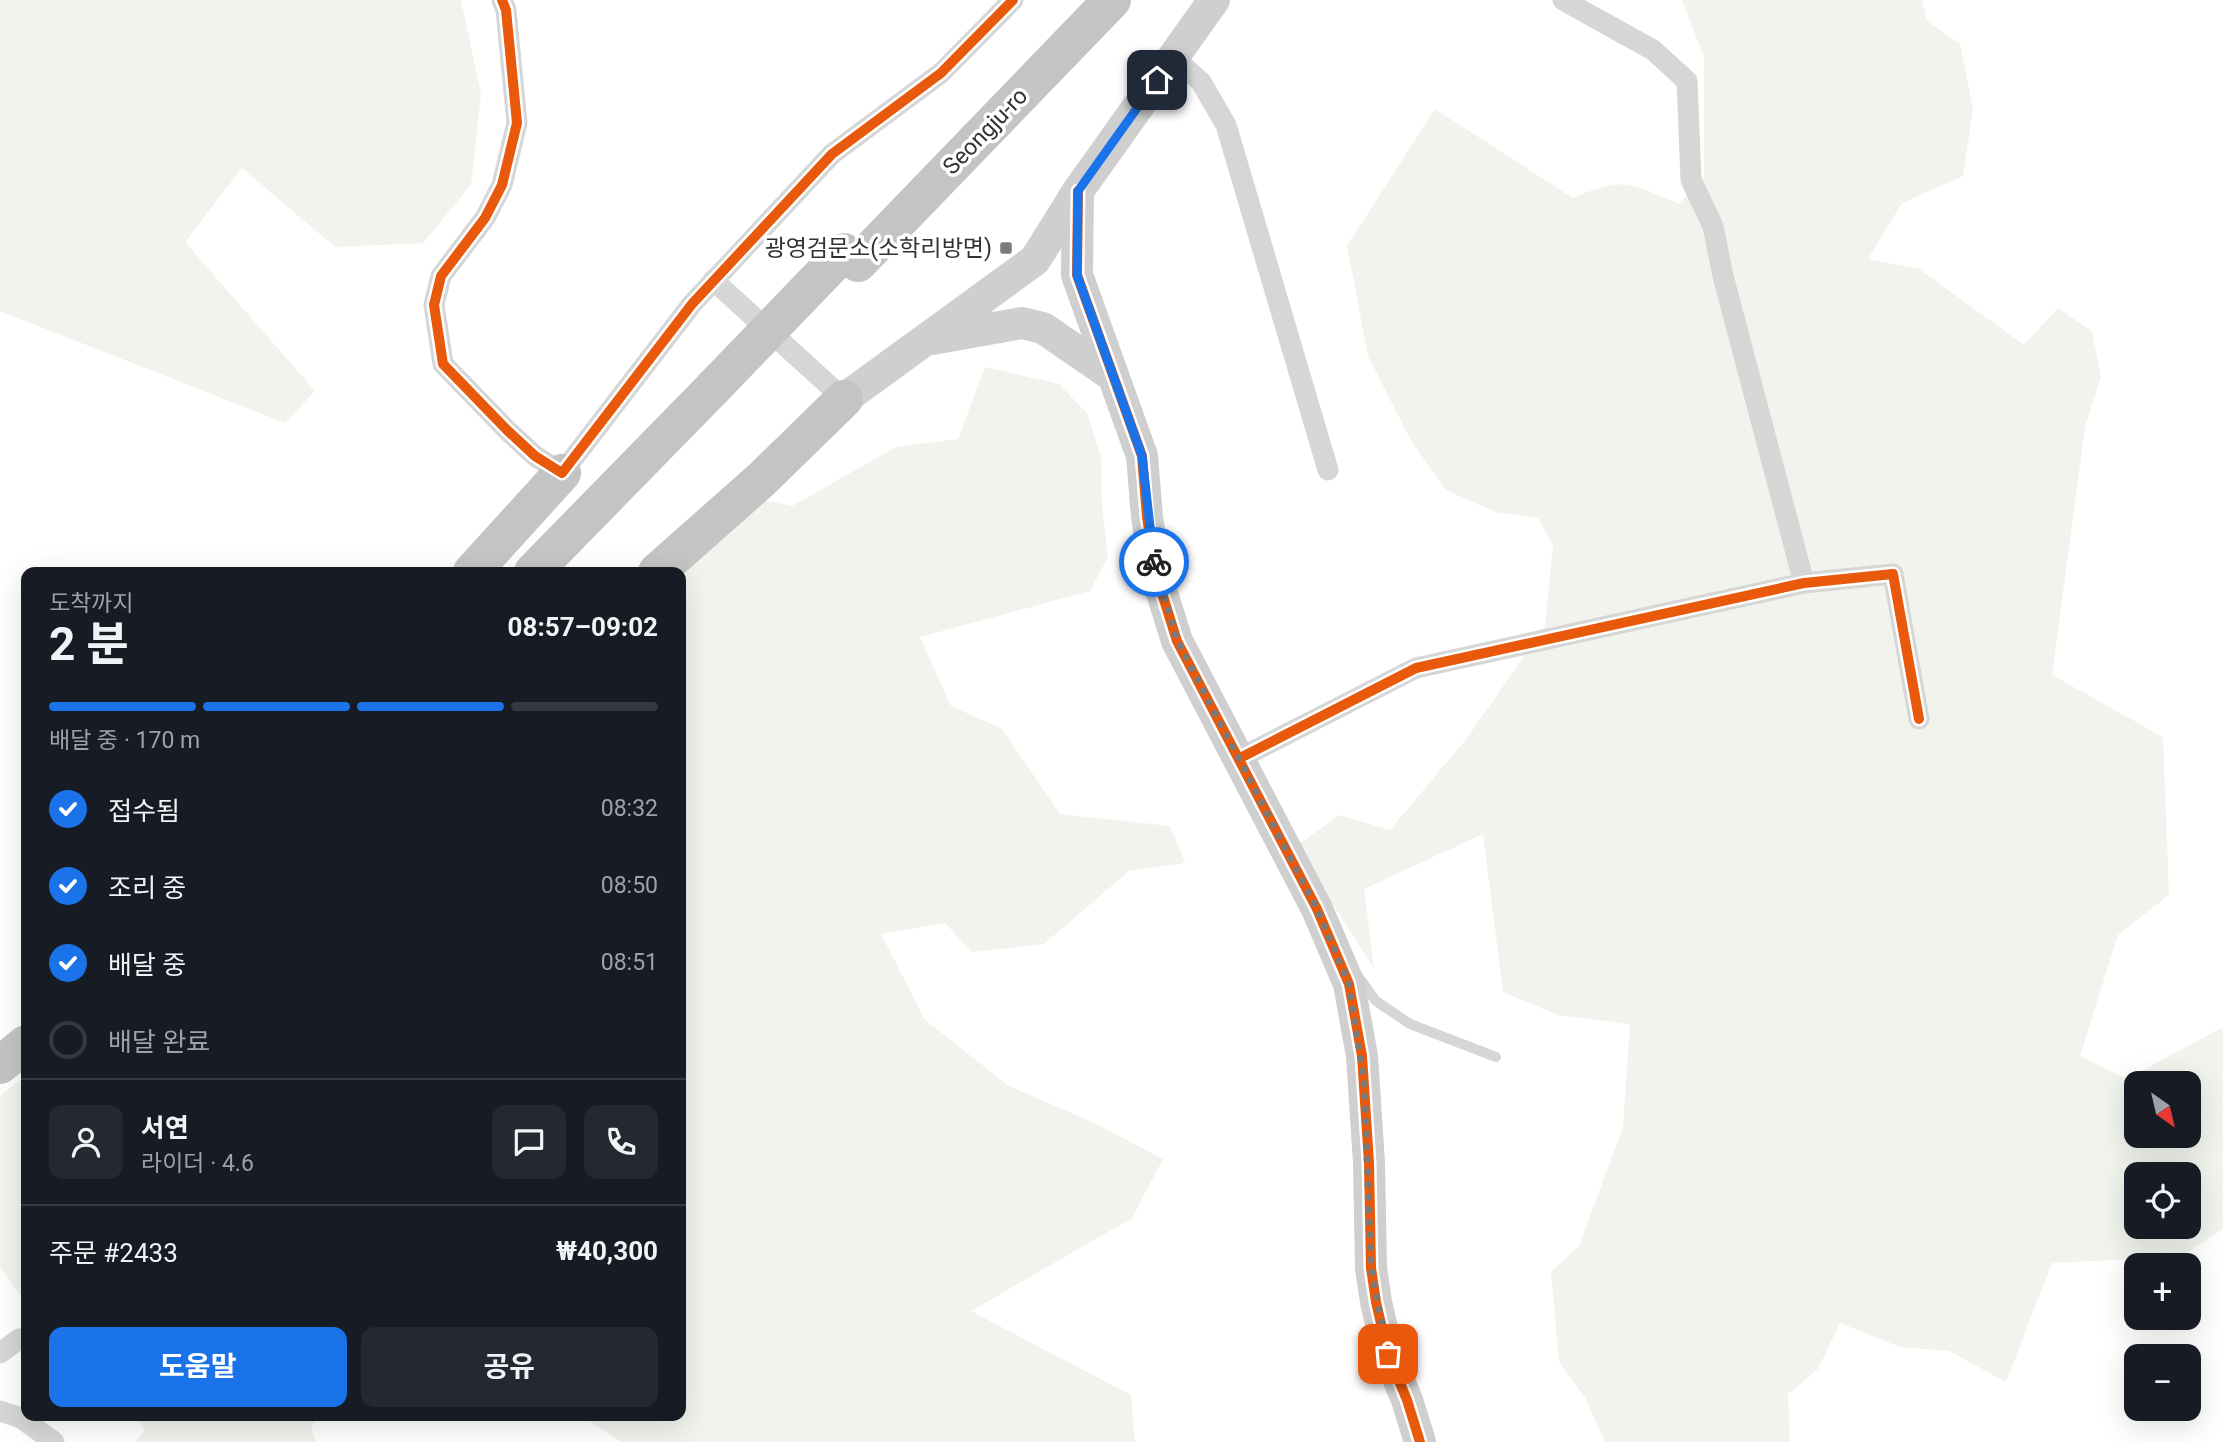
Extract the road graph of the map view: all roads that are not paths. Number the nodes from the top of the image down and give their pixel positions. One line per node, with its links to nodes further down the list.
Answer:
1 (502, 0): 16 (street)
2 (1013, 0): 10 (street)
3 (1084, 0): 9 (highway, Seongju-ro)
4 (1112, 0): 9 (highway, Seongju-ro)
5 (1214, 0): 7 (street)
6 (1563, 0): 21 (street)
7 (1173, 57): 8 (street); 15 (street)
8 (1078, 191): 11 (street); 12 (street)
9 (851, 257): 13 (highway, bridge)
10 (713, 280): 14 (street); 16 (street)
11 (925, 341): 12 (street); 14 (street)
12 (1110, 374): 23 (street)
13 (720, 394): 18 (highway); 19 (highway)
14 (844, 400): 20 (highway)
15 (1328, 470)
16 (562, 473): 17 (highway)
17 (477, 567)
18 (538, 567)
19 (559, 567)
20 (663, 567)
21 (1804, 583): 22 (street); 23 (street)
22 (1919, 719)
23 (1240, 758): 24 (street)
24 (1334, 943): 28 (lane); 36 (street)
25 (21, 1025): 26 (highway)
26 (0, 1040)
27 (21, 1048): 29 (highway)
28 (1496, 1057)
29 (0, 1065)
30 (19, 1339): 31 (street)
31 (0, 1353)
32 (0, 1411): 33 (street)
33 (21, 1418)
34 (26, 1421): 35 (street)
35 (54, 1442)
36 (1420, 1442)

